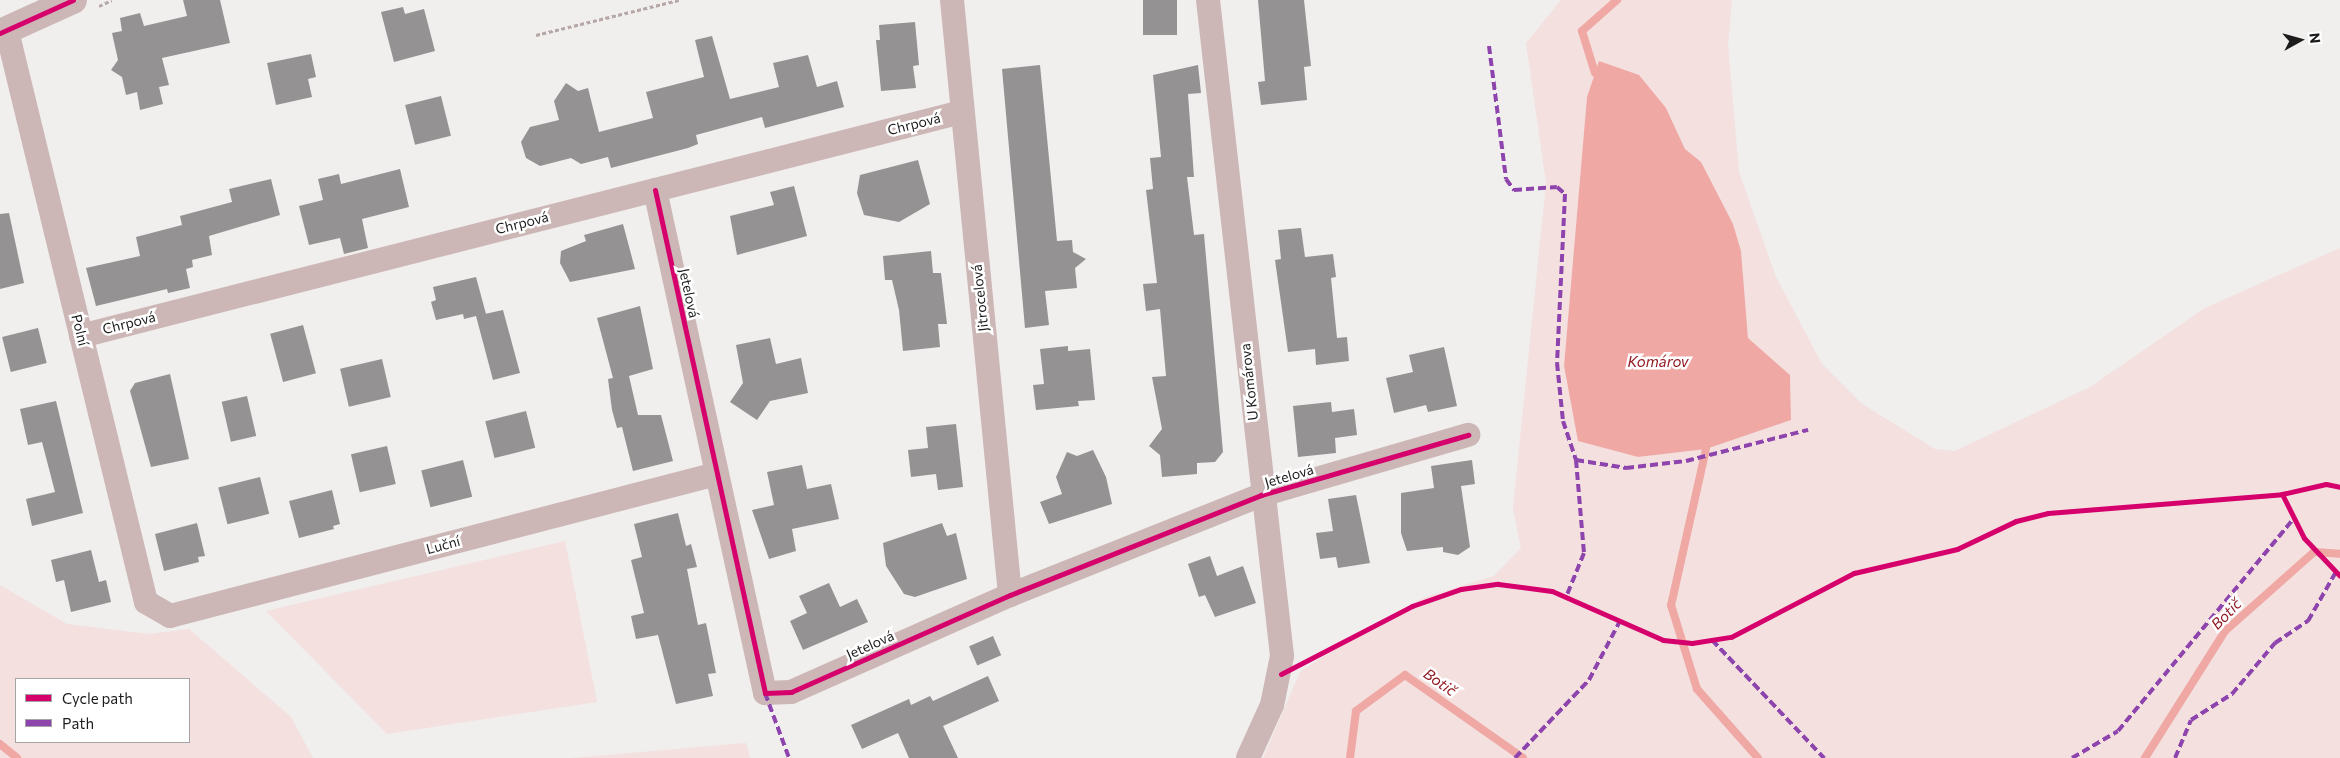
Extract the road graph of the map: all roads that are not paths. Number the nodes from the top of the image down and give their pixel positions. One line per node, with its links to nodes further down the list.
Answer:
1 (73, 0): 4 (street)
2 (952, 0): 5 (street, Jitrocelová)
3 (1208, 0): 10 (street, U Komárova)
4 (3, 32): 7 (street, Polní)
5 (962, 112): 6 (street, Chrpová); 11 (street, Jitrocelová)
6 (655, 190): 7 (street, Chrpová); 9 (street, Jetelová)
7 (81, 336): 12 (street, Polní)
8 (1468, 435): 10 (street, Jetelová)
9 (716, 474): 11 (street, Jetelová); 12 (street, Luční)
10 (1261, 495): 11 (street, Jetelová); 13 (street, U Komárova)
11 (1010, 595)
12 (170, 616)
13 (1248, 758)

